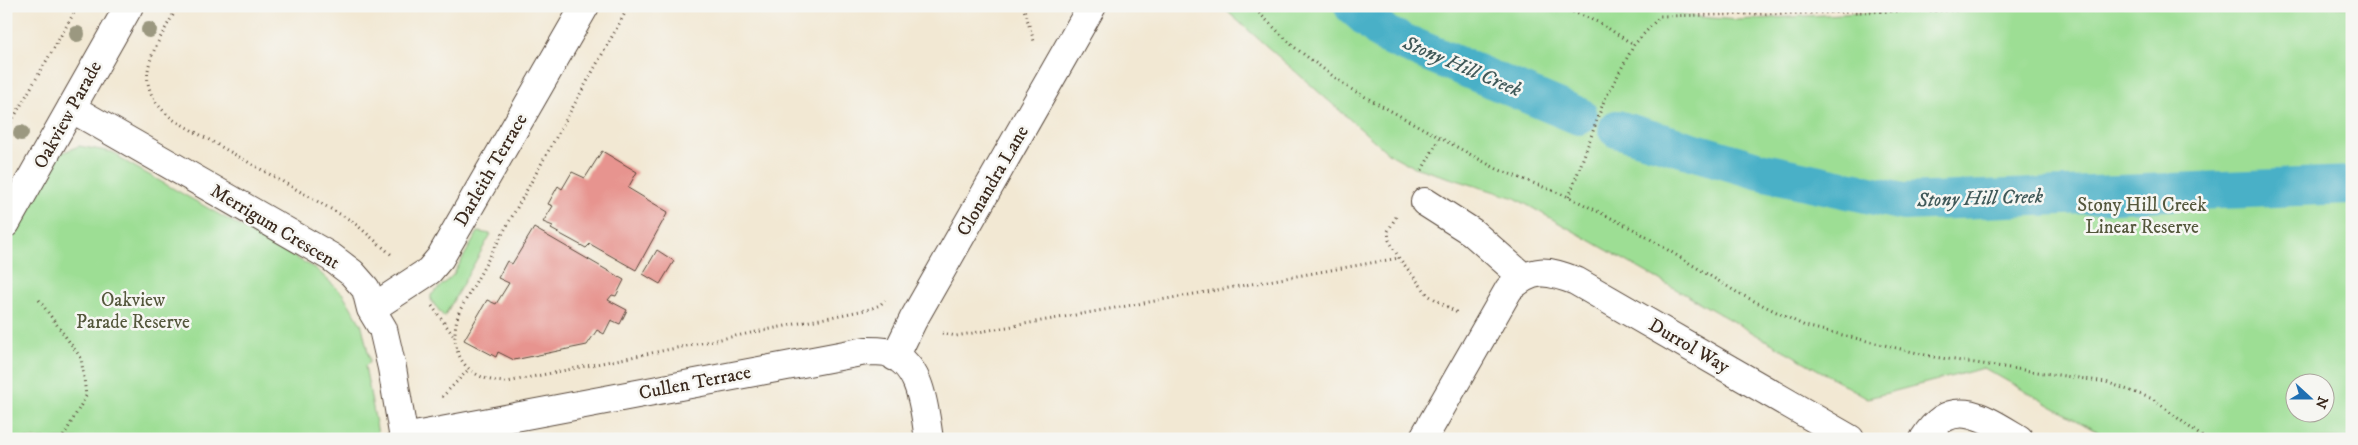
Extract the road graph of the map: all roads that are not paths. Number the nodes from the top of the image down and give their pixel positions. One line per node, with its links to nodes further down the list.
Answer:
1 (129, 6): 4 (street, Oakview Parade)
2 (585, 6): 8 (street, Darleith Terrace)
3 (1092, 6): 9 (street, Clonandra Lane)
4 (71, 108): 6 (street, Oakview Parade); 8 (street, Merrigum Crescent)
5 (1413, 205): 7 (street)
6 (6, 223)
7 (1523, 276): 12 (street); 13 (street, Durrol Way)
8 (371, 309): 10 (street, Merrigum Crescent)
9 (895, 357): 10 (street, Cullen Terrace); 11 (street, Cullen Terrace)
10 (404, 438)
11 (929, 439)
12 (1423, 439)
13 (1850, 439)
14 (1924, 439): 15 (street)
15 (2019, 439)

